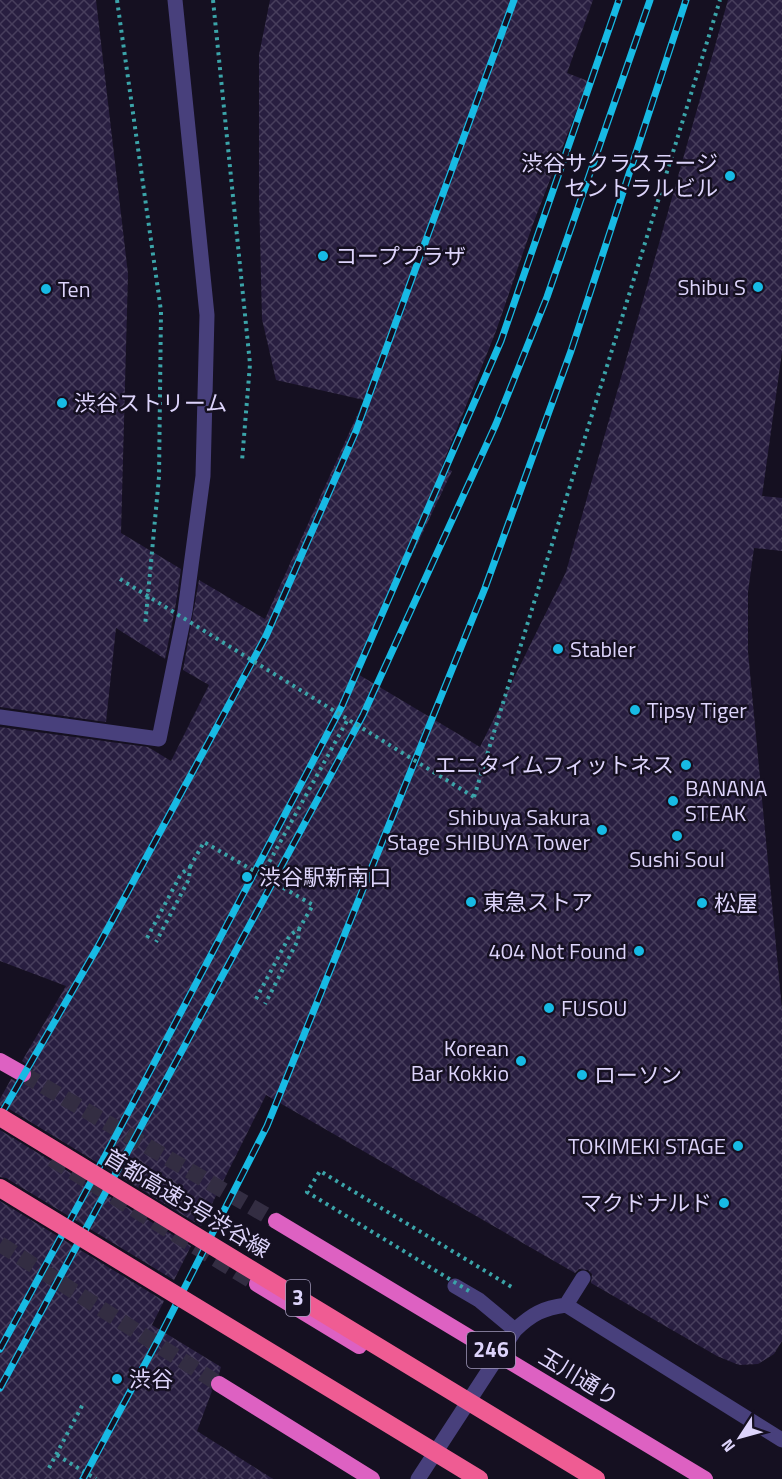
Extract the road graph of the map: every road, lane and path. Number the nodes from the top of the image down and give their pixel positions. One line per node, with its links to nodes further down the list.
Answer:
1 (117, 0): 5 (path)
2 (175, 0): 6 (street)
3 (720, 0): 7 (path, bridge)
4 (120, 579): 7 (path, bridge)
5 (144, 629)
6 (0, 717)
7 (348, 720): 9 (path)
8 (190, 867): 9 (path, bridge); 11 (path); 12 (path)
9 (262, 875): 10 (path, bridge)
10 (299, 929): 13 (path); 14 (path)
11 (147, 938)
12 (156, 942)
13 (256, 999)
14 (265, 1004)
15 (0, 1060): 16 (highway)
16 (23, 1074)
17 (0, 1117): 38 (highway, 首都高速3号渋谷線 / 3, bridge)
18 (0, 1188): 35 (highway, bridge)
19 (276, 1221): 39 (highway, 玉川通り / 246)
20 (583, 1278): 23 (street, bridge)
21 (257, 1284): 37 (highway)
22 (462, 1288): 24 (path, bridge); 26 (street, bridge)
23 (566, 1305): 24 (street, bridge); 29 (street, bridge)
24 (546, 1308): 26 (street, bridge)
25 (238, 1328): 36 (highway)
26 (515, 1330): 34 (street, bridge)
27 (219, 1384): 33 (highway)
28 (83, 1404): 30 (path)
29 (782, 1440)
30 (57, 1455): 31 (path); 32 (path)
31 (49, 1468)
32 (96, 1479)
33 (372, 1479)
34 (418, 1479)
35 (479, 1479)
36 (487, 1479)
37 (582, 1479)
38 (596, 1479)
39 (705, 1479)

